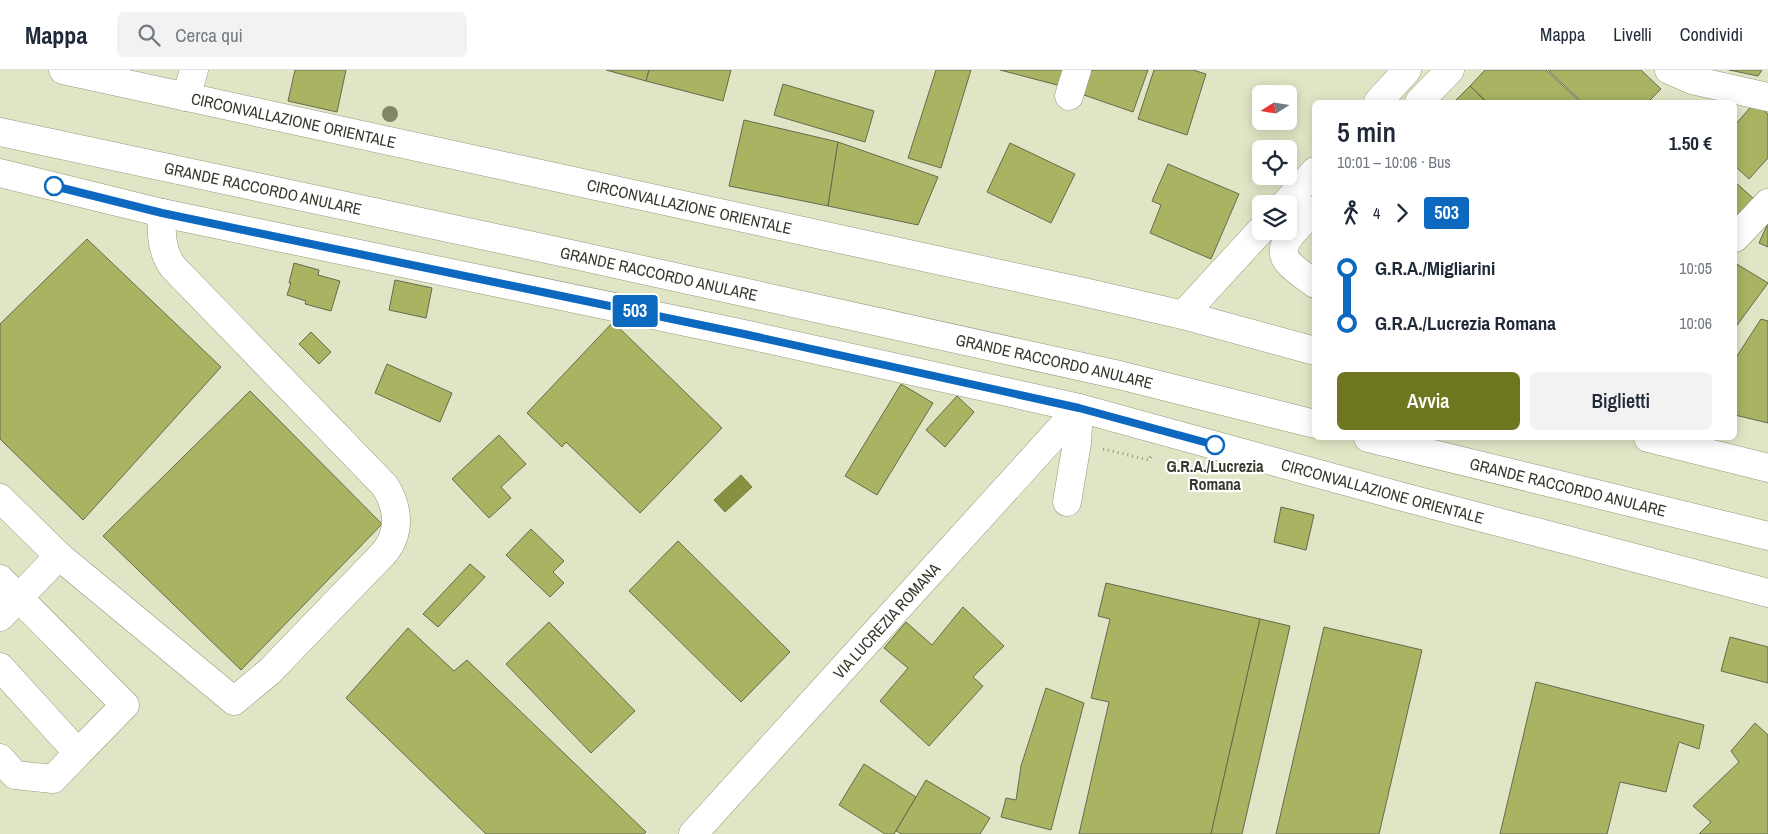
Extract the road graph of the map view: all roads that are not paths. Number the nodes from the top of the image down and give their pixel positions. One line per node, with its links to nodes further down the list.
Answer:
1 (64, 70): 9 (main road, CIRCONVALLAZIONE ORIENTALE)
2 (194, 70): 9 (main road)
3 (1077, 70): 7 (main road)
4 (1408, 70): 10 (main road)
5 (1450, 70): 11 (main road)
6 (1669, 70): 8 (main road)
7 (1069, 96)
8 (1768, 96)
9 (186, 97): 22 (main road, CIRCONVALLAZIONE ORIENTALE)
10 (1380, 100)
11 (1421, 100)
12 (0, 132): 25 (main road, GRANDE RACCORDO ANULARE)
13 (0, 173): 17 (main road, CIRCONVALLAZIONE ORIENTALE)
14 (1312, 174): 15 (main road)
15 (1293, 195)
16 (1768, 203): 19 (main road)
17 (162, 213): 24 (main road, CIRCONVALLAZIONE ORIENTALE); 32 (main road)
18 (1312, 213): 21 (main road)
19 (1737, 236)
20 (1252, 240): 22 (main road)
21 (1312, 282)
22 (1183, 315): 23 (main road, CIRCONVALLAZIONE ORIENTALE)
23 (1312, 349)
24 (1079, 408): 30 (main road); 34 (main road, CIRCONVALLAZIONE ORIENTALE); 40 (main road, VIA LUCREZIA ROMANA)
25 (1312, 423)
26 (1376, 440): 31 (main road, GRANDE RACCORDO ANULARE)
27 (1656, 440): 28 (main road)
28 (1768, 468)
29 (0, 498): 32 (main road)
30 (1067, 502)
31 (1768, 536)
32 (59, 556): 35 (main road)
33 (0, 578): 35 (main road)
34 (1768, 593)
35 (19, 598): 36 (main road); 38 (main road)
36 (0, 617)
37 (0, 668): 38 (main road)
38 (78, 753): 39 (main road)
39 (5, 768)
40 (693, 834)

